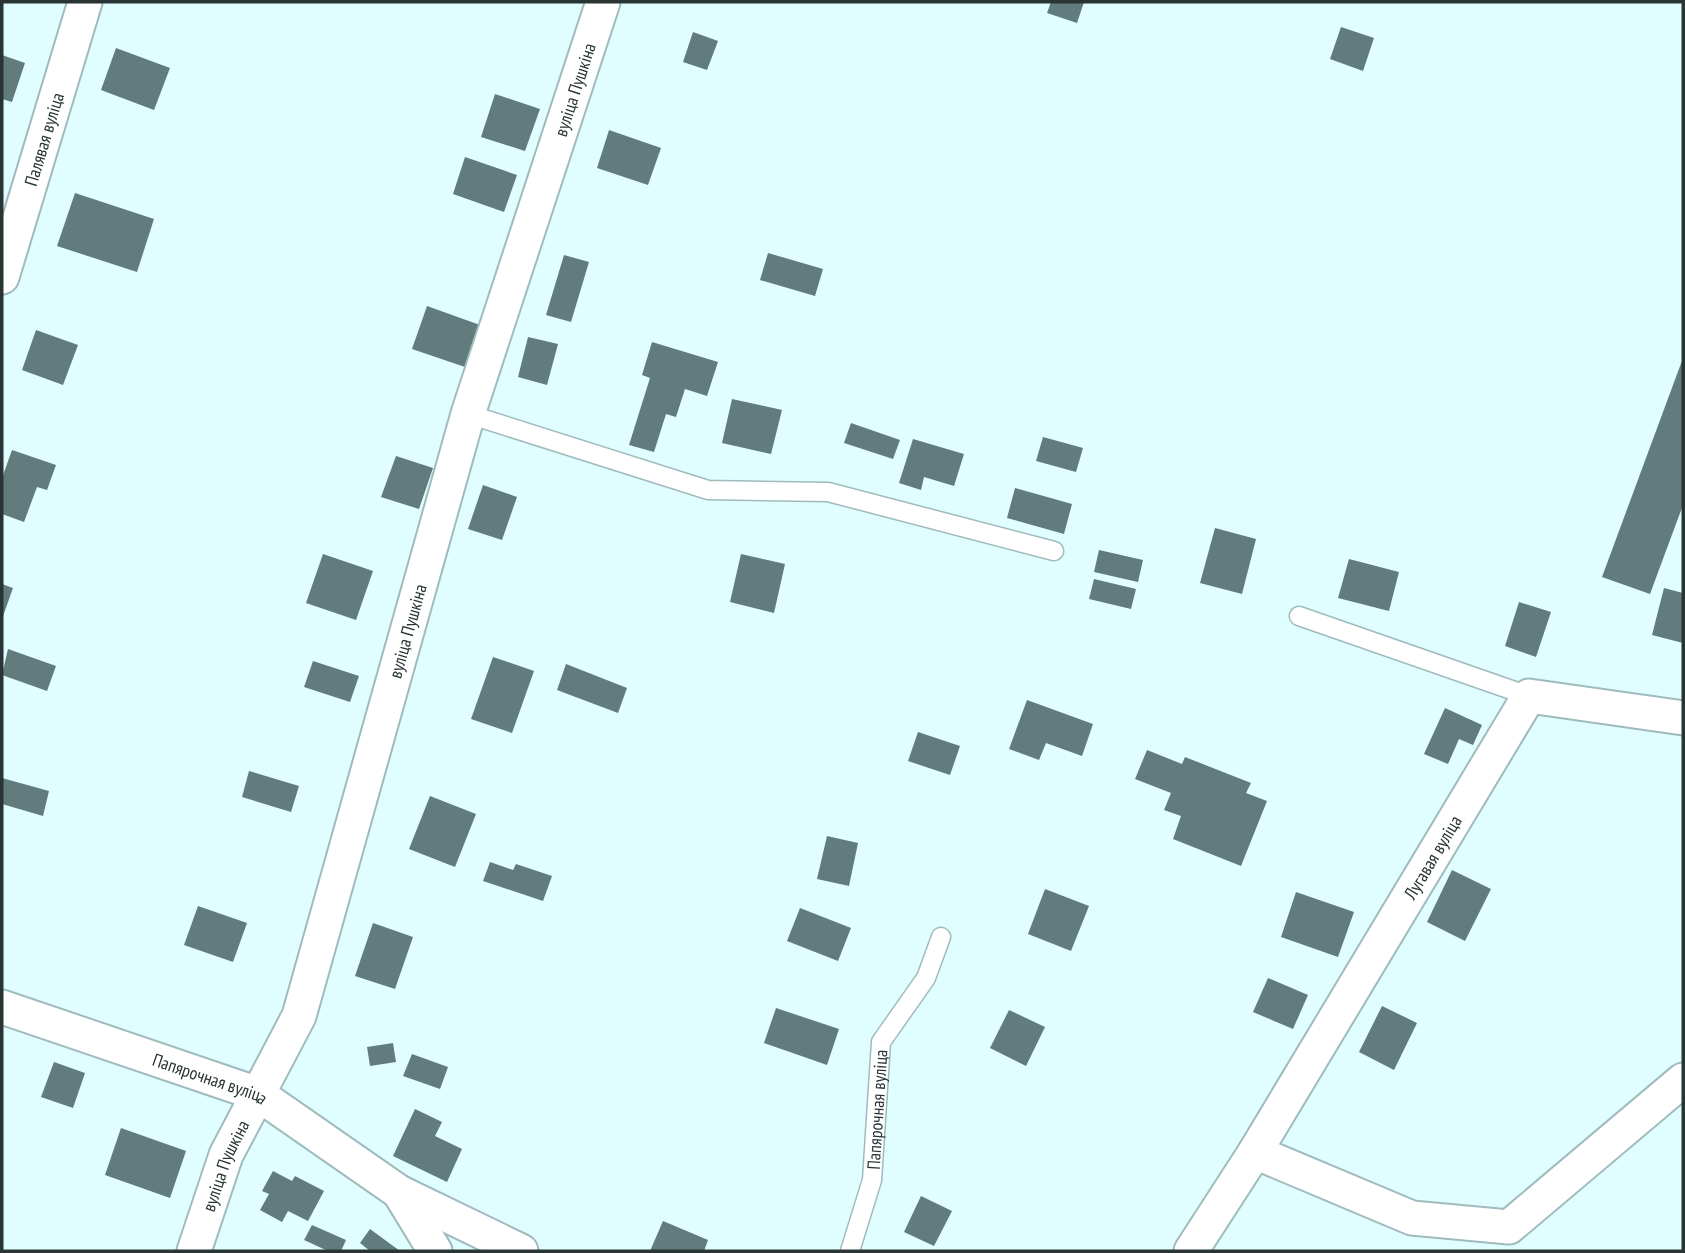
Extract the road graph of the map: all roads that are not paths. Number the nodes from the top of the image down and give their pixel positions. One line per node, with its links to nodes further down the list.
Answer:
1 (85, 2): 3 (street, Палявая вуліца)
2 (603, 2): 4 (street, вуліца Пушкіна)
3 (2, 277)
4 (468, 414): 5 (lane); 12 (street, вуліца Пушкіна)
5 (1054, 551)
6 (1299, 616): 7 (lane)
7 (1529, 696): 8 (street); 13 (street, Лугавая вуліца)
8 (1683, 718)
9 (941, 937): 18 (lane, Папярочная вуліца)
10 (2, 1007): 12 (street, Папярочная вуліца)
11 (1683, 1080): 13 (street)
12 (258, 1094): 14 (street, Папярочная вуліца); 15 (street, вуліца Пушкіна)
13 (1255, 1152): 19 (street, Лугавая вуліца)
14 (399, 1192): 16 (street, Папярочная вуліца); 17 (street, Папярочная вуліца)
15 (194, 1251)
16 (435, 1251)
17 (521, 1251)
18 (850, 1251)
19 (1191, 1251)

